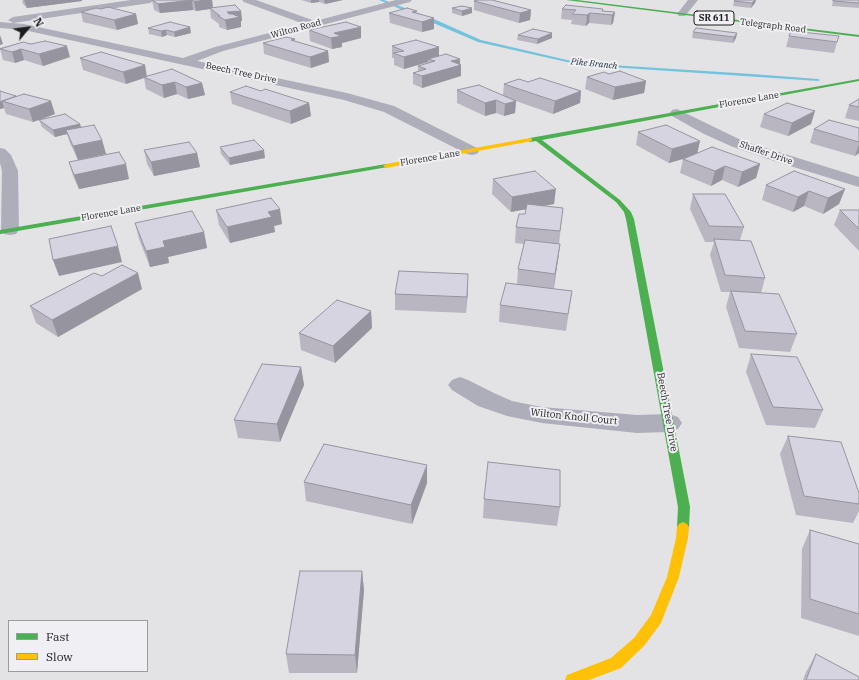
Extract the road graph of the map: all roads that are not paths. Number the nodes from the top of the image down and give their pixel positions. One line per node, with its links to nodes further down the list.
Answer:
1 (150, 0): 7 (street)
2 (247, 0): 8 (street)
3 (568, 0): 6 (street, Telegraph Road / SR 611)
4 (693, 0): 6 (street)
5 (404, 1): 8 (street, Wilton Road)
6 (682, 14): 9 (street, Telegraph Road / SR 611)
7 (0, 23): 10 (street, Beech Tree Drive)
8 (314, 24): 10 (street, Wilton Road)
9 (859, 36)
10 (186, 61): 14 (street, Beech Tree Drive)
11 (859, 80): 12 (street, Florence Lane)
12 (677, 113): 13 (street, Florence Lane); 16 (street, Shaffer Drive)
13 (536, 139): 14 (street, Florence Lane); 19 (street, Beech Tree Drive)
14 (472, 151): 17 (street, Florence Lane)
15 (0, 152): 17 (street)
16 (859, 182)
17 (5, 231)
18 (460, 385): 19 (street, Wilton Knoll Court)
19 (669, 423): 20 (street, Beech Tree Drive)
20 (572, 680)

